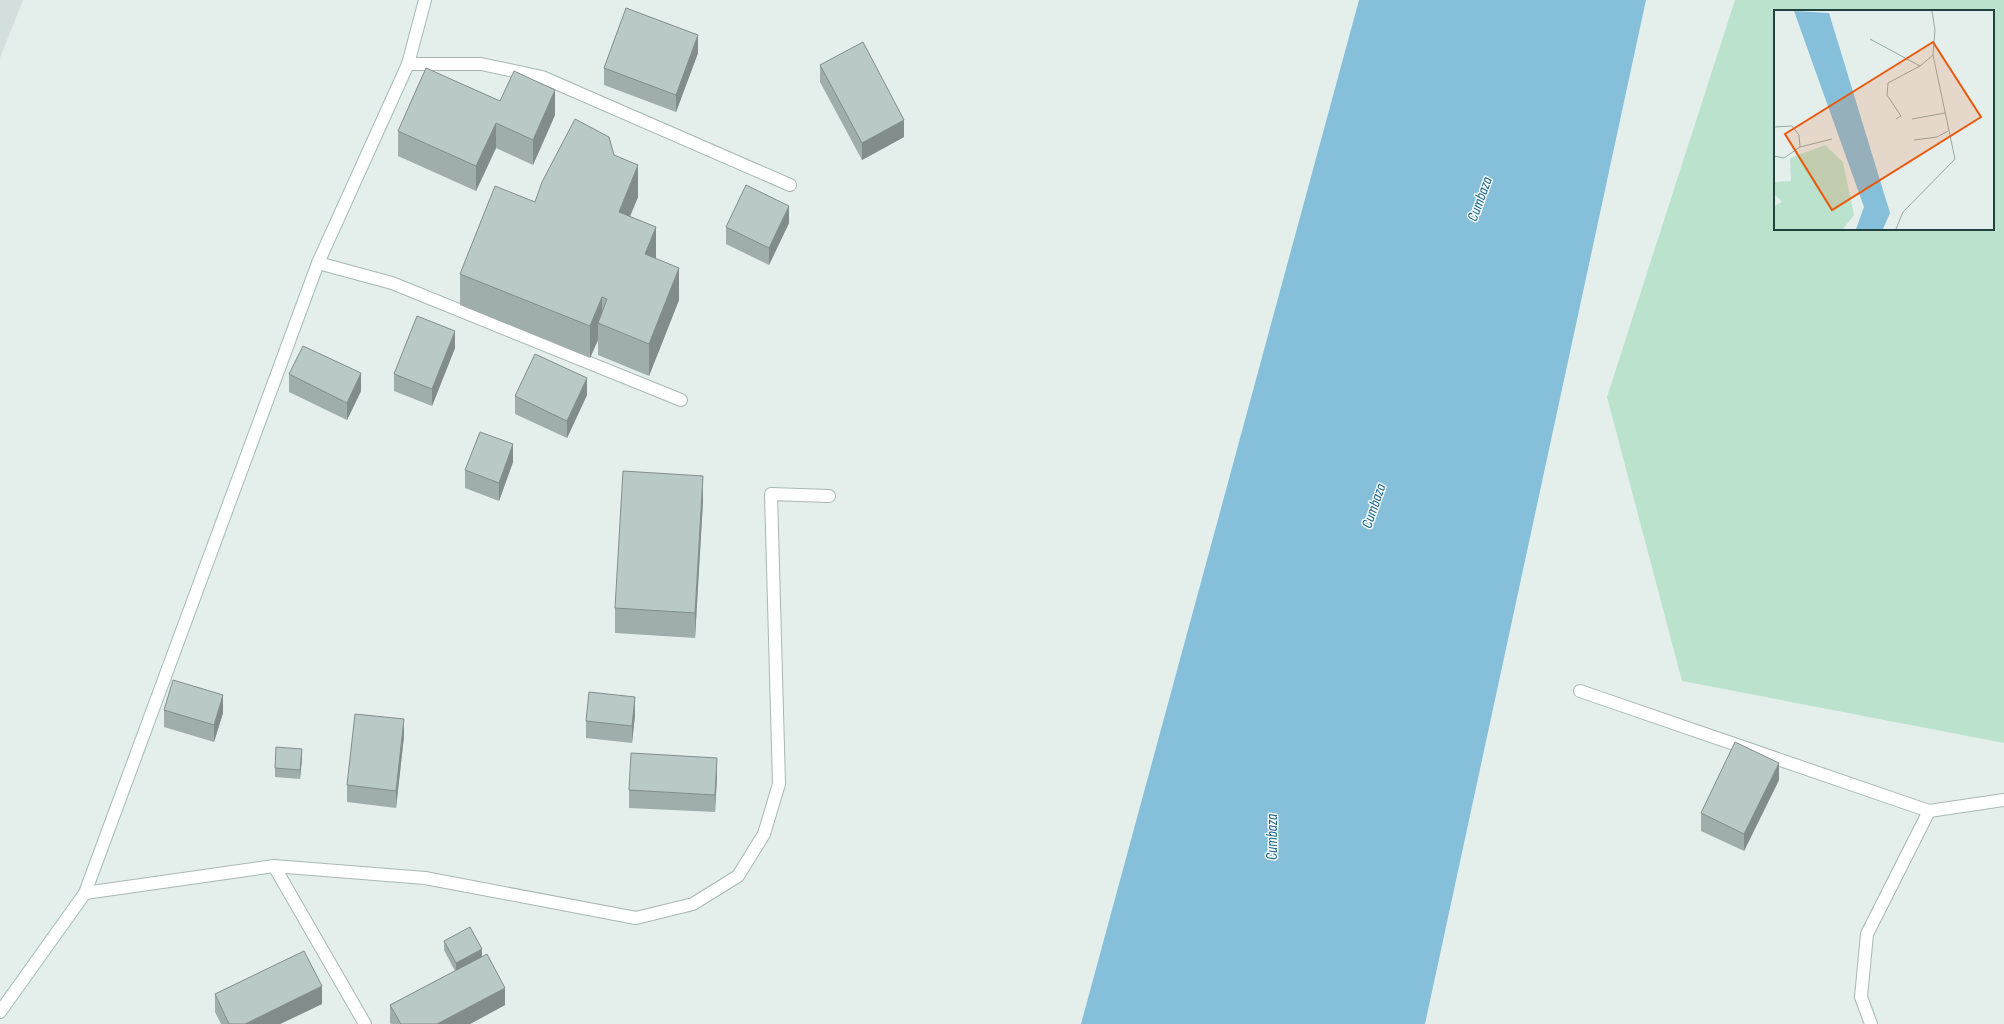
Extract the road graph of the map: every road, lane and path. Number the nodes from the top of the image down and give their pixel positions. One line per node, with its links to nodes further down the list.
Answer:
1 (425, 0): 2 (street)
2 (408, 64): 3 (street); 4 (street)
3 (790, 185)
4 (318, 263): 5 (street); 11 (street)
5 (681, 400)
6 (828, 496): 10 (street)
7 (1580, 691): 9 (street)
8 (2004, 800): 9 (street)
9 (1929, 811): 14 (street)
10 (274, 866): 11 (street); 13 (street)
11 (85, 893): 12 (street)
12 (0, 1012)
13 (365, 1024)
14 (1871, 1024)

